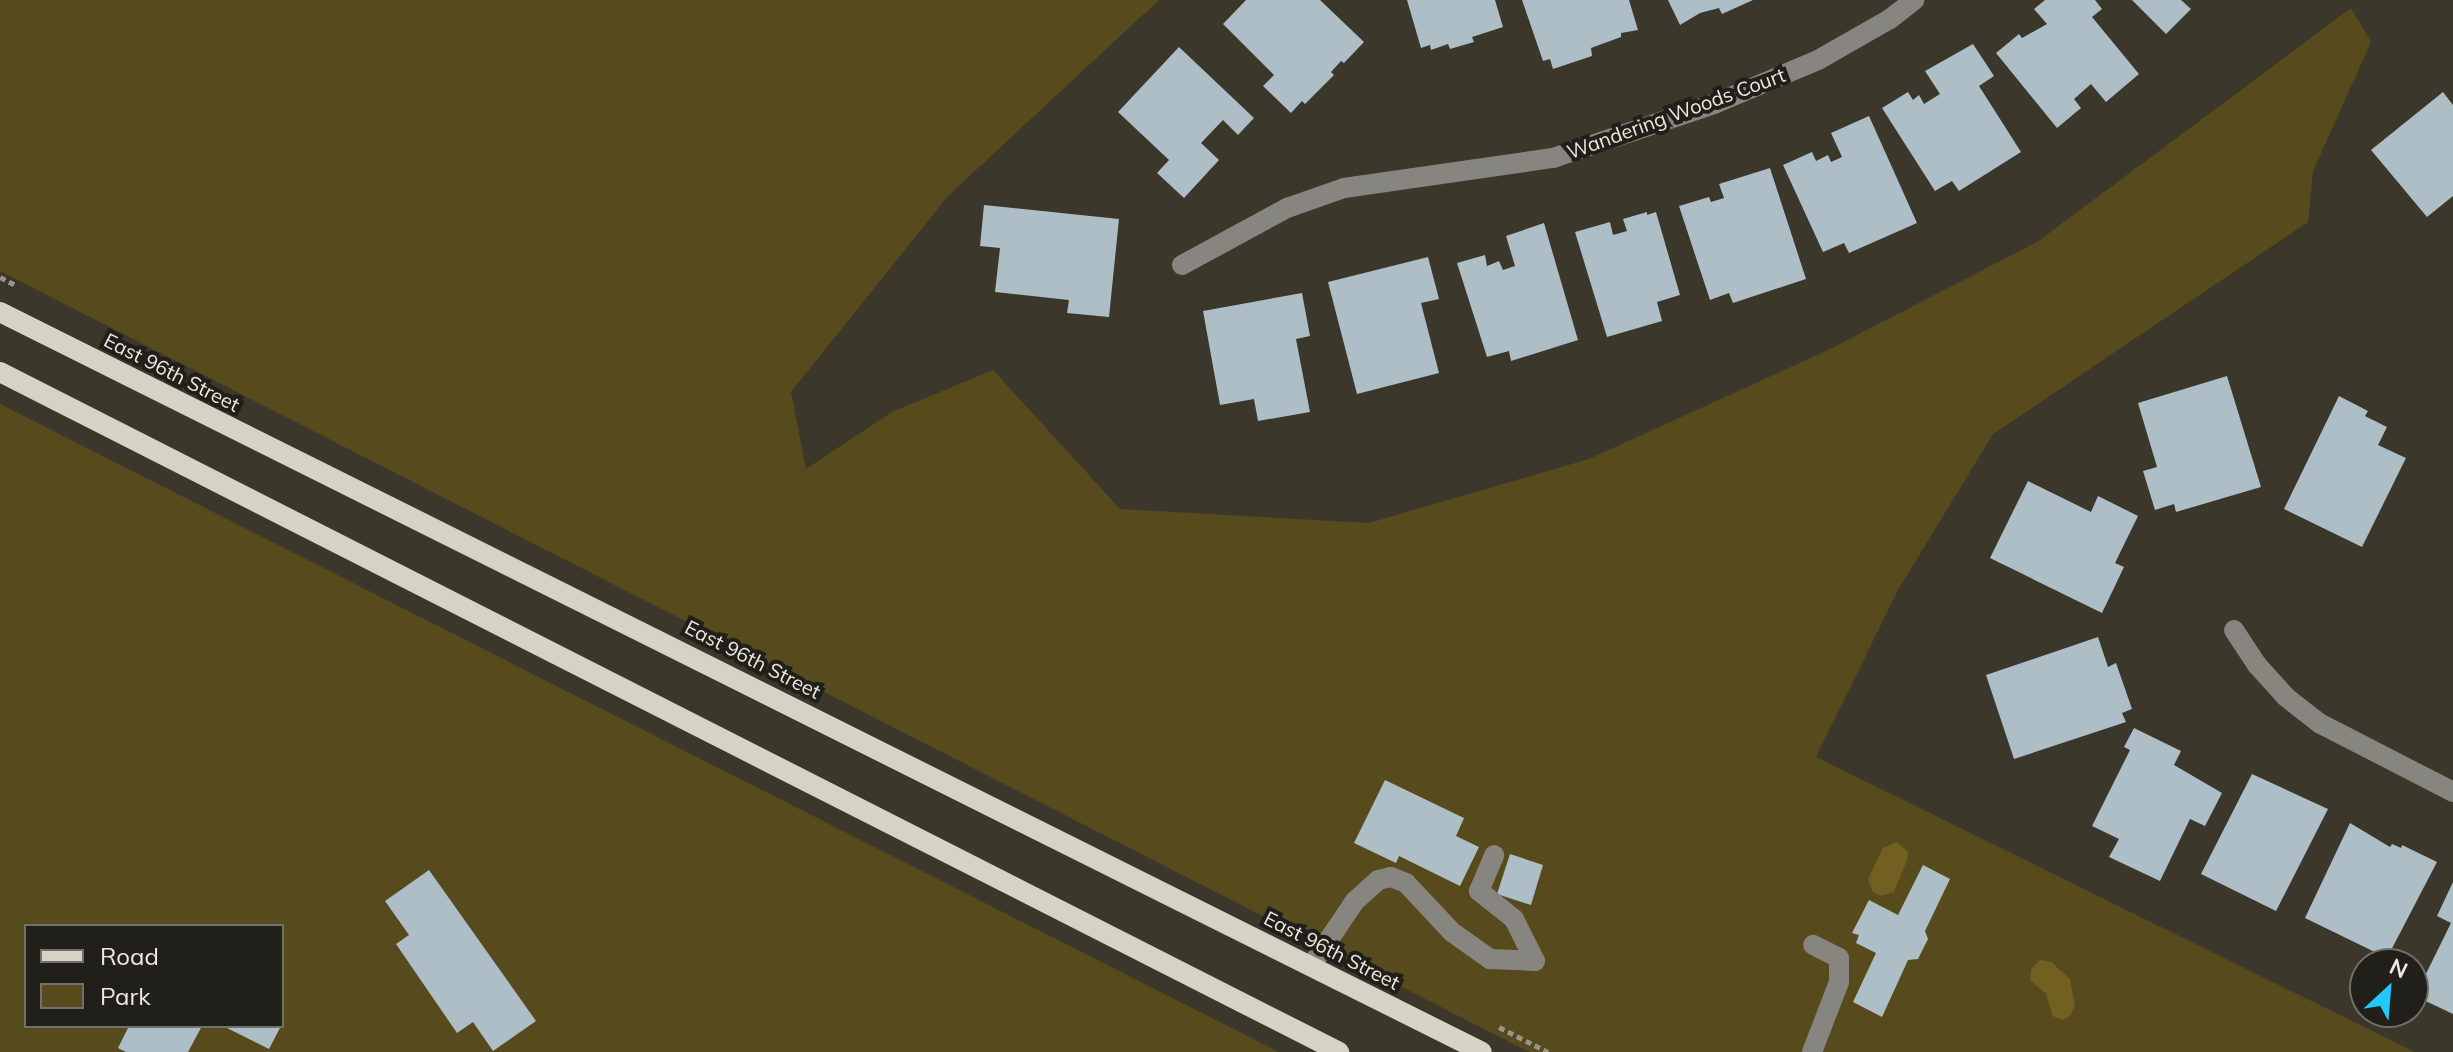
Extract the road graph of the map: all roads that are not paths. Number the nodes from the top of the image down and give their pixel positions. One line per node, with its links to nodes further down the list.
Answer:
1 (1914, 0): 2 (street, Wandering Woods Court)
2 (1182, 265)
3 (0, 312): 9 (main road, East 96th Street)
4 (0, 372): 10 (main road)
5 (2234, 630): 6 (street)
6 (2453, 792)
7 (1494, 855): 9 (street)
8 (1813, 945): 12 (street)
9 (1311, 966): 11 (main road, East 96th Street)
10 (1339, 1052)
11 (1482, 1052)
12 (1812, 1052)

